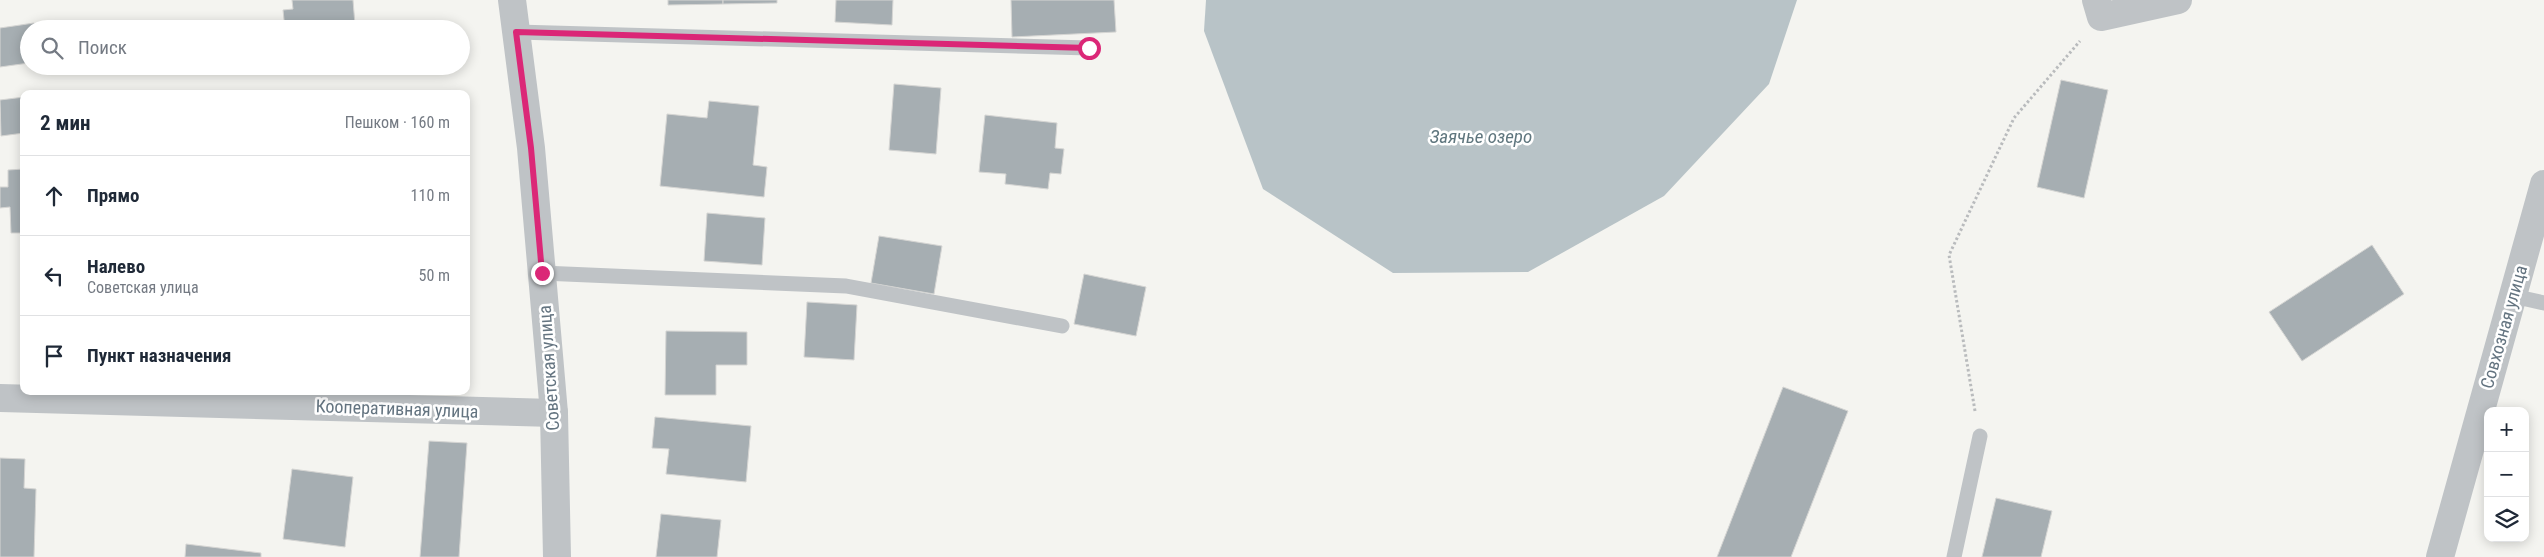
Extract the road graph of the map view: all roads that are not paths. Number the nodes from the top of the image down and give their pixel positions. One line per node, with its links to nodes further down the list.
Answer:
1 (512, 0): 4 (street, Советская улица)
2 (2178, 0): 3 (street)
3 (2098, 8)
4 (516, 32): 5 (lane); 7 (street, Советская улица)
5 (1089, 48)
6 (2544, 184): 8 (street, Совхозная улица)
7 (542, 273): 10 (lane); 12 (street, Советская улица)
8 (2513, 296): 9 (lane); 16 (street, Совхозная улица)
9 (2544, 303)
10 (1062, 326)
11 (0, 398): 12 (street, Кооперативная улица)
12 (554, 413): 14 (street, Советская улица)
13 (1980, 436): 15 (lane)
14 (557, 557)
15 (1954, 557)
16 (2440, 557)

